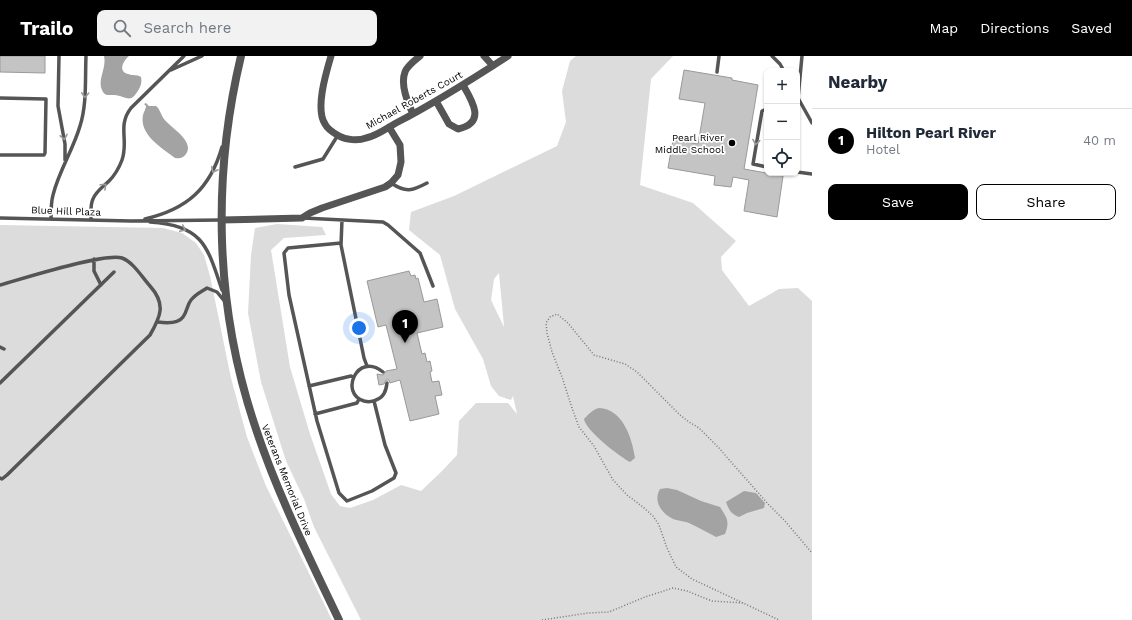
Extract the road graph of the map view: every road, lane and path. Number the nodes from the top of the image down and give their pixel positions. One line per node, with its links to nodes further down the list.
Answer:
1 (59, 56): 31 (lane, one-way to 31)
2 (86, 56): 31 (lane, one-way to 31)
3 (184, 56): 17 (lane)
4 (202, 56): 17 (lane)
5 (241, 56): 26 (street, Veterans Memorial Drive)
6 (331, 56): 27 (street)
7 (420, 56): 23 (street)
8 (484, 56): 13 (street)
9 (508, 56): 13 (street, Michael Roberts Court)
10 (719, 56): 15 (lane)
11 (772, 56): 14 (lane)
12 (802, 56): 16 (lane)
13 (493, 66): 18 (street, Michael Roberts Court)
14 (782, 68)
15 (717, 72)
16 (800, 73)
17 (166, 74): 39 (lane, one-way to 17)
18 (463, 85): 20 (street, Michael Roberts Court); 20 (street)
19 (0, 98): 28 (lane)
20 (436, 101): 23 (street, Michael Roberts Court)
21 (800, 103): 24 (lane)
22 (764, 110): 29 (lane, one-way to 29)
23 (413, 114): 25 (street, Michael Roberts Court)
24 (812, 123)
25 (389, 127): 27 (street, Michael Roberts Court); 34 (street)
26 (227, 133): 40 (street, Veterans Memorial Drive); 42 (lane, Blue Hill Plaza, one-way to 42)
27 (338, 135): 30 (lane)
28 (0, 155)
29 (764, 166)
30 (295, 167)
31 (62, 170): 38 (lane)
32 (800, 172): 33 (lane)
33 (812, 174)
34 (391, 182): 35 (lane); 37 (street)
35 (427, 183)
36 (0, 218): 38 (lane, Blue Hill Plaza)
37 (302, 218): 40 (street); 41 (lane)
38 (51, 219): 39 (lane, Blue Hill Plaza)
39 (91, 220): 42 (lane, Blue Hill Plaza)
40 (221, 220): 42 (lane, Blue Hill Plaza); 49 (street, Veterans Memorial Drive)
41 (342, 220): 43 (lane); 48 (lane)
42 (131, 221): 49 (lane, Blue Hill Plaza, one-way to 49)
43 (341, 243): 51 (lane); 56 (lane)
44 (94, 259): 46 (lane); 47 (lane); 50 (lane)
45 (114, 272): 46 (lane)
46 (101, 284): 54 (lane)
47 (0, 285)
48 (433, 286)
49 (228, 305): 50 (lane); 63 (street, Veterans Memorial Drive)
50 (158, 322): 60 (lane)
51 (367, 366): 52 (lane); 53 (lane)
52 (383, 372)
53 (353, 377): 56 (lane); 57 (lane)
54 (0, 383)
55 (387, 383): 58 (lane)
56 (309, 386): 59 (lane)
57 (359, 399): 58 (lane); 59 (lane)
58 (374, 401): 59 (lane)
59 (315, 414)
60 (0, 478)
61 (812, 553): 62 (path)
62 (743, 603): 64 (path); 65 (path)
63 (339, 620)
64 (542, 620)
65 (779, 620)

